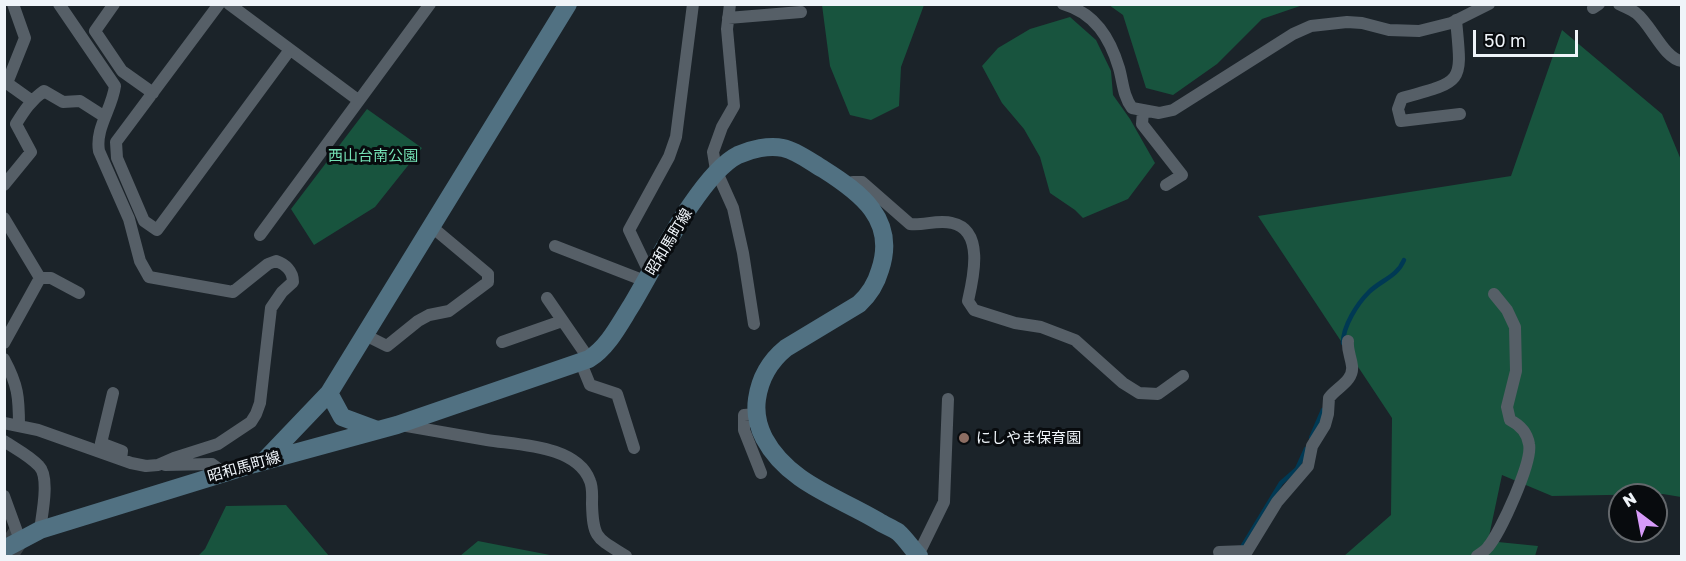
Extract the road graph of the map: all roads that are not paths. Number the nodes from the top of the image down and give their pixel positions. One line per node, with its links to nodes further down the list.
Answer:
1 (13, 4): 18 (street)
2 (59, 4): 24 (street)
3 (114, 4): 19 (street)
4 (219, 4): 19 (street)
5 (229, 4): 16 (street)
6 (430, 4): 20 (street)
7 (568, 4): 30 (main road)
8 (693, 4): 34 (street)
9 (730, 4): 14 (street)
10 (1063, 4): 22 (street)
11 (1489, 4): 15 (street)
12 (1619, 4): 17 (street)
13 (801, 12): 14 (street)
14 (728, 18): 25 (street)
15 (1456, 20): 22 (street); 23 (street)
16 (289, 51): 19 (street); 20 (street)
17 (1682, 61)
18 (6, 82): 21 (street)
19 (153, 93)
20 (358, 100): 31 (street)
21 (32, 101): 24 (street); 26 (street)
22 (1143, 111): 28 (street)
23 (1460, 114)
24 (105, 117): 60 (street)
25 (716, 170): 27 (main road, 昭和馬町線); 34 (main road, 昭和馬町線); 39 (street)
26 (4, 185)
27 (844, 185): 46 (street); 50 (main road, 昭和馬町線)
28 (1166, 185)
29 (4, 218): 33 (street)
30 (432, 227): 40 (main road); 40 (street)
31 (260, 235)
32 (555, 246): 34 (street)
33 (40, 278): 35 (street); 43 (street)
34 (648, 278): 45 (main road, 昭和馬町線)
35 (79, 293)
36 (1494, 294): 70 (street)
37 (547, 298): 38 (street)
38 (562, 321): 42 (street); 45 (street)
39 (754, 324)
40 (365, 335): 48 (main road)
41 (1348, 341): 67 (street)
42 (502, 342)
43 (4, 343)
44 (4, 359): 54 (street)
45 (585, 361): 53 (main road, 昭和馬町線); 57 (street)
46 (1183, 376)
47 (114, 393): 58 (street)
48 (330, 393): 55 (main road); 59 (main road)
49 (948, 399): 69 (street)
50 (756, 414): 62 (street); 69 (main road)
51 (4, 415): 54 (street)
52 (4, 423): 54 (street)
53 (397, 425): 55 (main road, 昭和馬町線); 68 (street)
54 (19, 426): 58 (street)
55 (377, 430): 59 (main road, 昭和馬町線)
56 (4, 441): 64 (street)
57 (634, 448)
58 (121, 459): 60 (street)
59 (264, 461): 61 (main road, 昭和馬町線)
60 (158, 465): 61 (street)
61 (225, 473): 64 (main road, 昭和馬町線)
62 (761, 473)
63 (4, 496): 65 (street)
64 (40, 530): 65 (main road, 昭和馬町線)
65 (12, 544)
66 (1225, 551): 67 (street)
67 (1246, 554)
68 (626, 556)
69 (919, 556)
70 (1477, 556)

